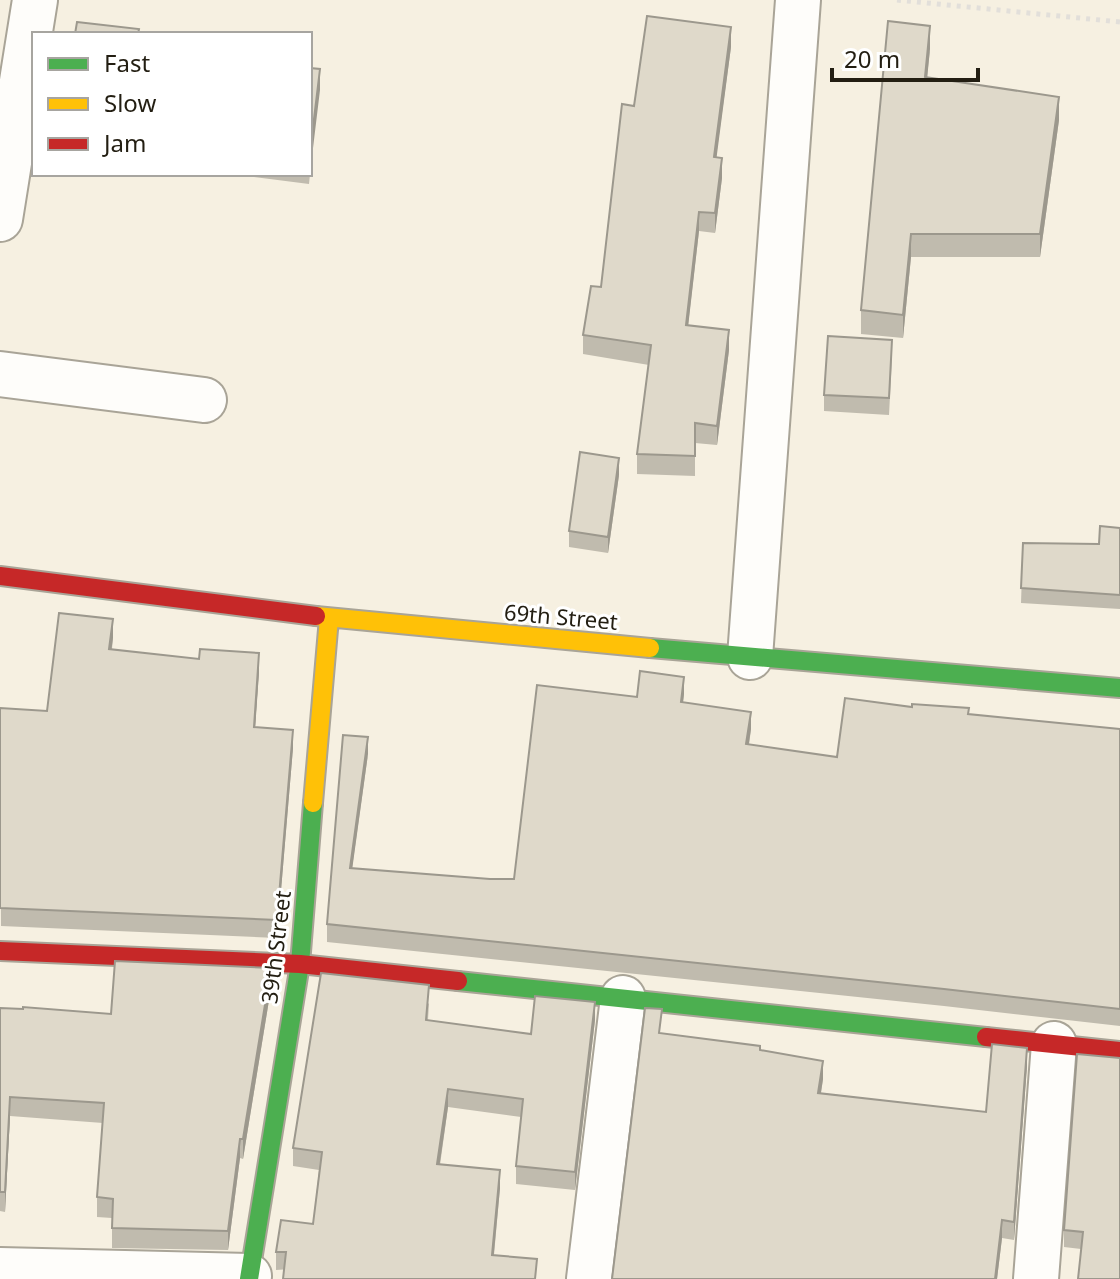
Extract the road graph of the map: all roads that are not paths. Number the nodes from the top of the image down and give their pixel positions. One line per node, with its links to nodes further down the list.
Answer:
1 (35, 0): 3 (street)
2 (798, 0): 8 (street)
3 (0, 219)
4 (0, 374): 5 (street)
5 (204, 400)
6 (0, 576): 7 (street, 69th Street)
7 (329, 618): 8 (street, 69th Street); 11 (street, 39th Street)
8 (750, 657): 9 (street, 69th Street)
9 (1120, 688)
10 (0, 951): 11 (street)
11 (300, 964): 12 (street); 16 (street, 39th Street)
12 (623, 998): 13 (street); 17 (street)
13 (1054, 1044): 14 (street); 18 (street)
14 (1120, 1051)
15 (0, 1270): 16 (street)
16 (249, 1278)
17 (589, 1279)
18 (1036, 1279)

